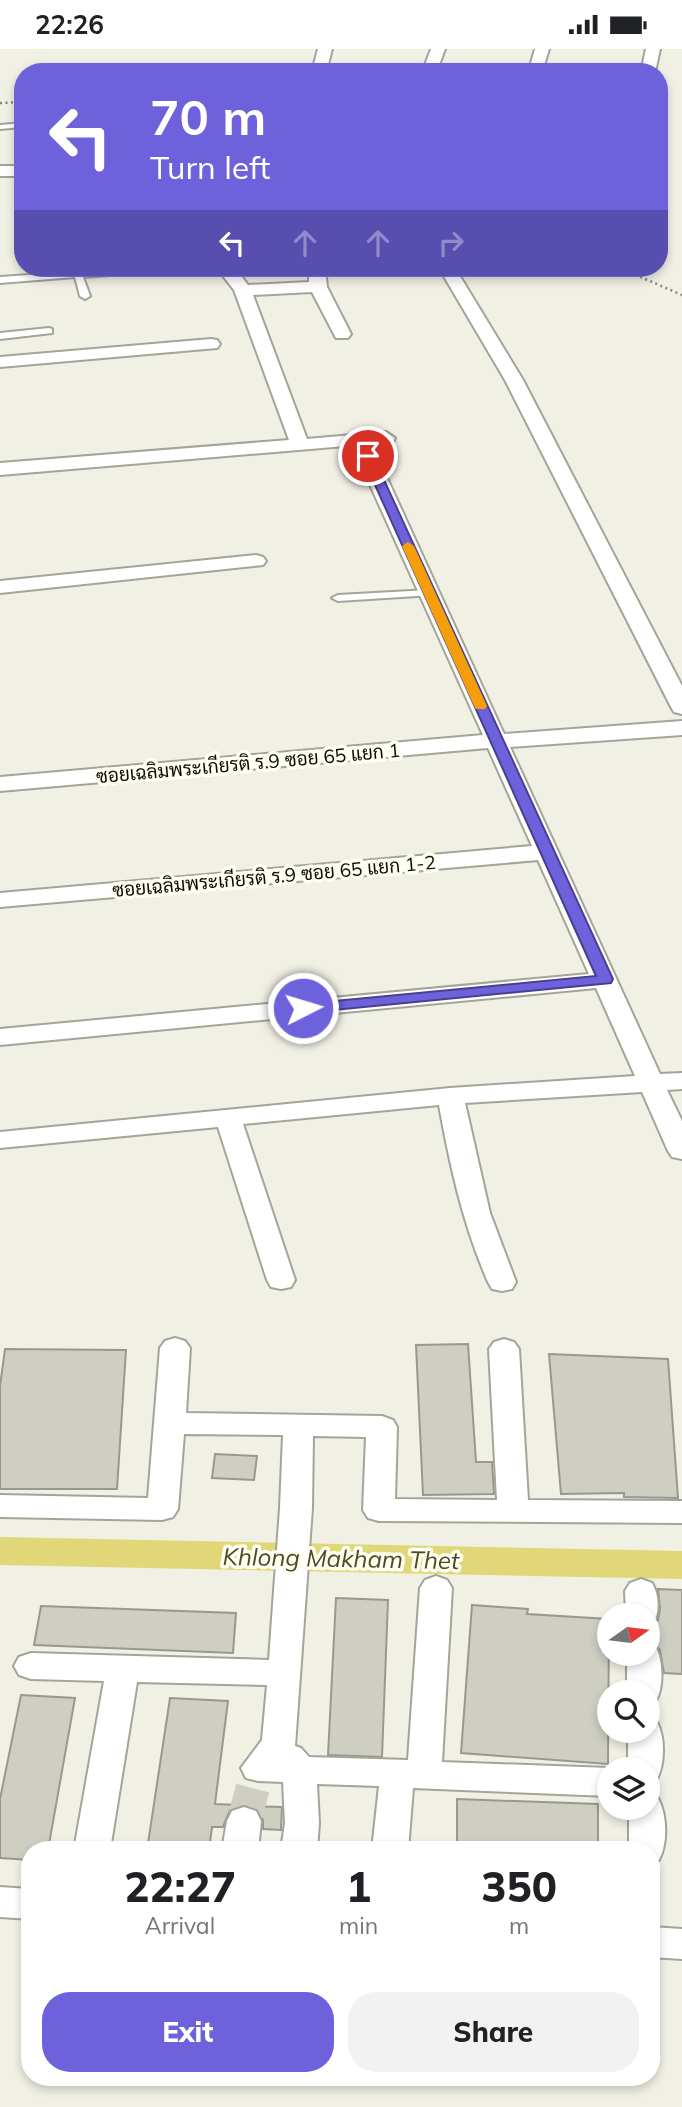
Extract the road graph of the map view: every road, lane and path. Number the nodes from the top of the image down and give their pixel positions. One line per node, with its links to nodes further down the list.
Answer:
1 (39, 277): 7 (lane)
2 (79, 277): 11 (lane)
3 (235, 277): 9 (street)
4 (317, 277): 8 (street)
5 (452, 277): 25 (street)
6 (641, 277): 10 (path)
7 (0, 280)
8 (318, 287): 9 (street); 13 (street)
9 (243, 290): 18 (street)
10 (682, 295)
11 (85, 296)
12 (49, 331): 14 (lane)
13 (342, 334)
14 (0, 335)
15 (211, 344): 16 (street)
16 (0, 362)
17 (386, 438): 18 (street)
18 (300, 445): 20 (street)
19 (368, 456): 23 (street)
20 (0, 468)
21 (256, 561): 22 (street)
22 (0, 587)
23 (429, 593): 24 (lane); 27 (street)
24 (338, 598)
25 (682, 707)
26 (682, 728): 27 (street, ซอยเฉลิมพระเกียรติ ร.9 ซอย 65 แยก 1)
27 (496, 741): 28 (street, ซอยเฉลิมพระเกียรติ ร.9 ซอย 65 แยก 1); 29 (street)
28 (0, 785)
29 (547, 852): 30 (street, ซอยเฉลิมพระเกียรติ ร.9 ซอย 65 แยก 1-2); 31 (street)
30 (0, 900)
31 (605, 979): 32 (street); 34 (street)
32 (0, 1037)
33 (682, 1081): 34 (street)
34 (649, 1082): 35 (street); 38 (street)
35 (450, 1096): 36 (street); 40 (street)
36 (228, 1118): 37 (street); 39 (street)
37 (0, 1140)
38 (682, 1151)
39 (281, 1280)
40 (502, 1282)
41 (175, 1348): 43 (street)
42 (504, 1349): 46 (street)
43 (170, 1423): 44 (street); 45 (street)
44 (298, 1425): 46 (street); 51 (street)
45 (0, 1506)
46 (513, 1511): 47 (street)
47 (682, 1512)
48 (436, 1588): 53 (street)
49 (30, 1666): 50 (street)
50 (122, 1669): 51 (street); 56 (street)
51 (284, 1673): 52 (street)
52 (279, 1761): 53 (street); 57 (street)
53 (410, 1774): 54 (street); 58 (street)
54 (597, 1782)
55 (646, 1820): 59 (street)
56 (93, 1841)
57 (300, 1841)
58 (392, 1841)
59 (647, 1841)
60 (0, 1902): 61 (street)
61 (21, 1903)
62 (660, 1943): 63 (street)
63 (682, 1944)

